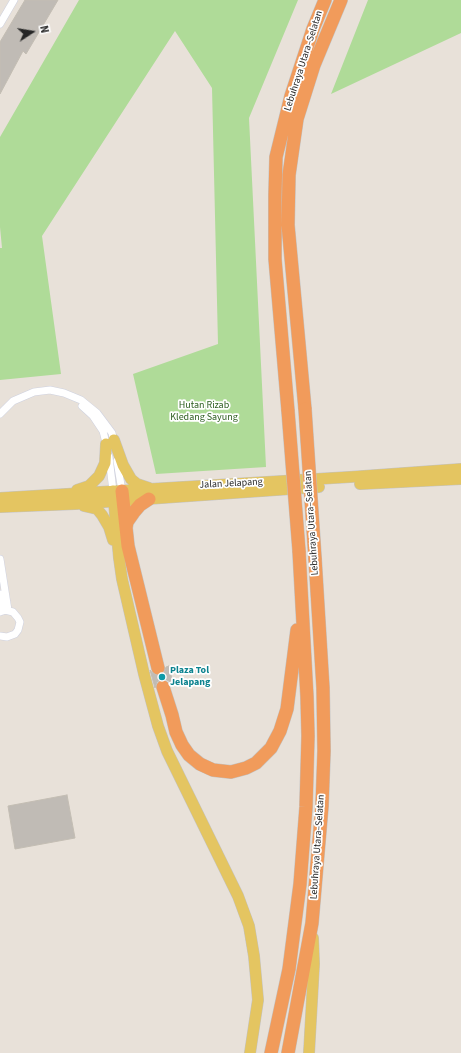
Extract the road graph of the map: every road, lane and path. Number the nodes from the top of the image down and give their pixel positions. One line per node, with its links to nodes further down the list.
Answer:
1 (14, 0): 4 (street)
2 (325, 0): 19 (highway, Lebuhraya Utara–Selatan, bridge)
3 (341, 0): 25 (highway, Lebuhraya Utara–Selatan, bridge)
4 (0, 24)
5 (0, 414): 7 (street)
6 (0, 421): 7 (street)
7 (110, 442): 10 (main road); 11 (main road); 12 (street)
8 (461, 469): 11 (main road, Jalan Jelapang)
9 (461, 479): 11 (main road, Jalan Jelapang)
10 (69, 493): 12 (main road, Jalan Jelapang); 13 (main road, Jalan Jelapang)
11 (152, 494): 12 (main road, Jalan Jelapang); 16 (highway)
12 (118, 496): 14 (main road, Jalan Jelapang); 16 (highway); 17 (main road)
13 (0, 498)
14 (75, 504): 15 (main road, Jalan Jelapang); 17 (main road)
15 (0, 507)
16 (125, 529): 23 (highway)
17 (119, 558): 26 (main road)
18 (0, 559): 21 (street)
19 (301, 578): 24 (highway); 27 (highway, Lebuhraya Utara–Selatan)
20 (0, 594): 21 (street)
21 (4, 611): 22 (street)
22 (0, 636)
23 (158, 668)
24 (163, 687)
25 (312, 923): 28 (highway, Lebuhraya Utara–Selatan); 29 (main road)
26 (250, 1053)
27 (271, 1053)
28 (288, 1053)
29 (308, 1053)

